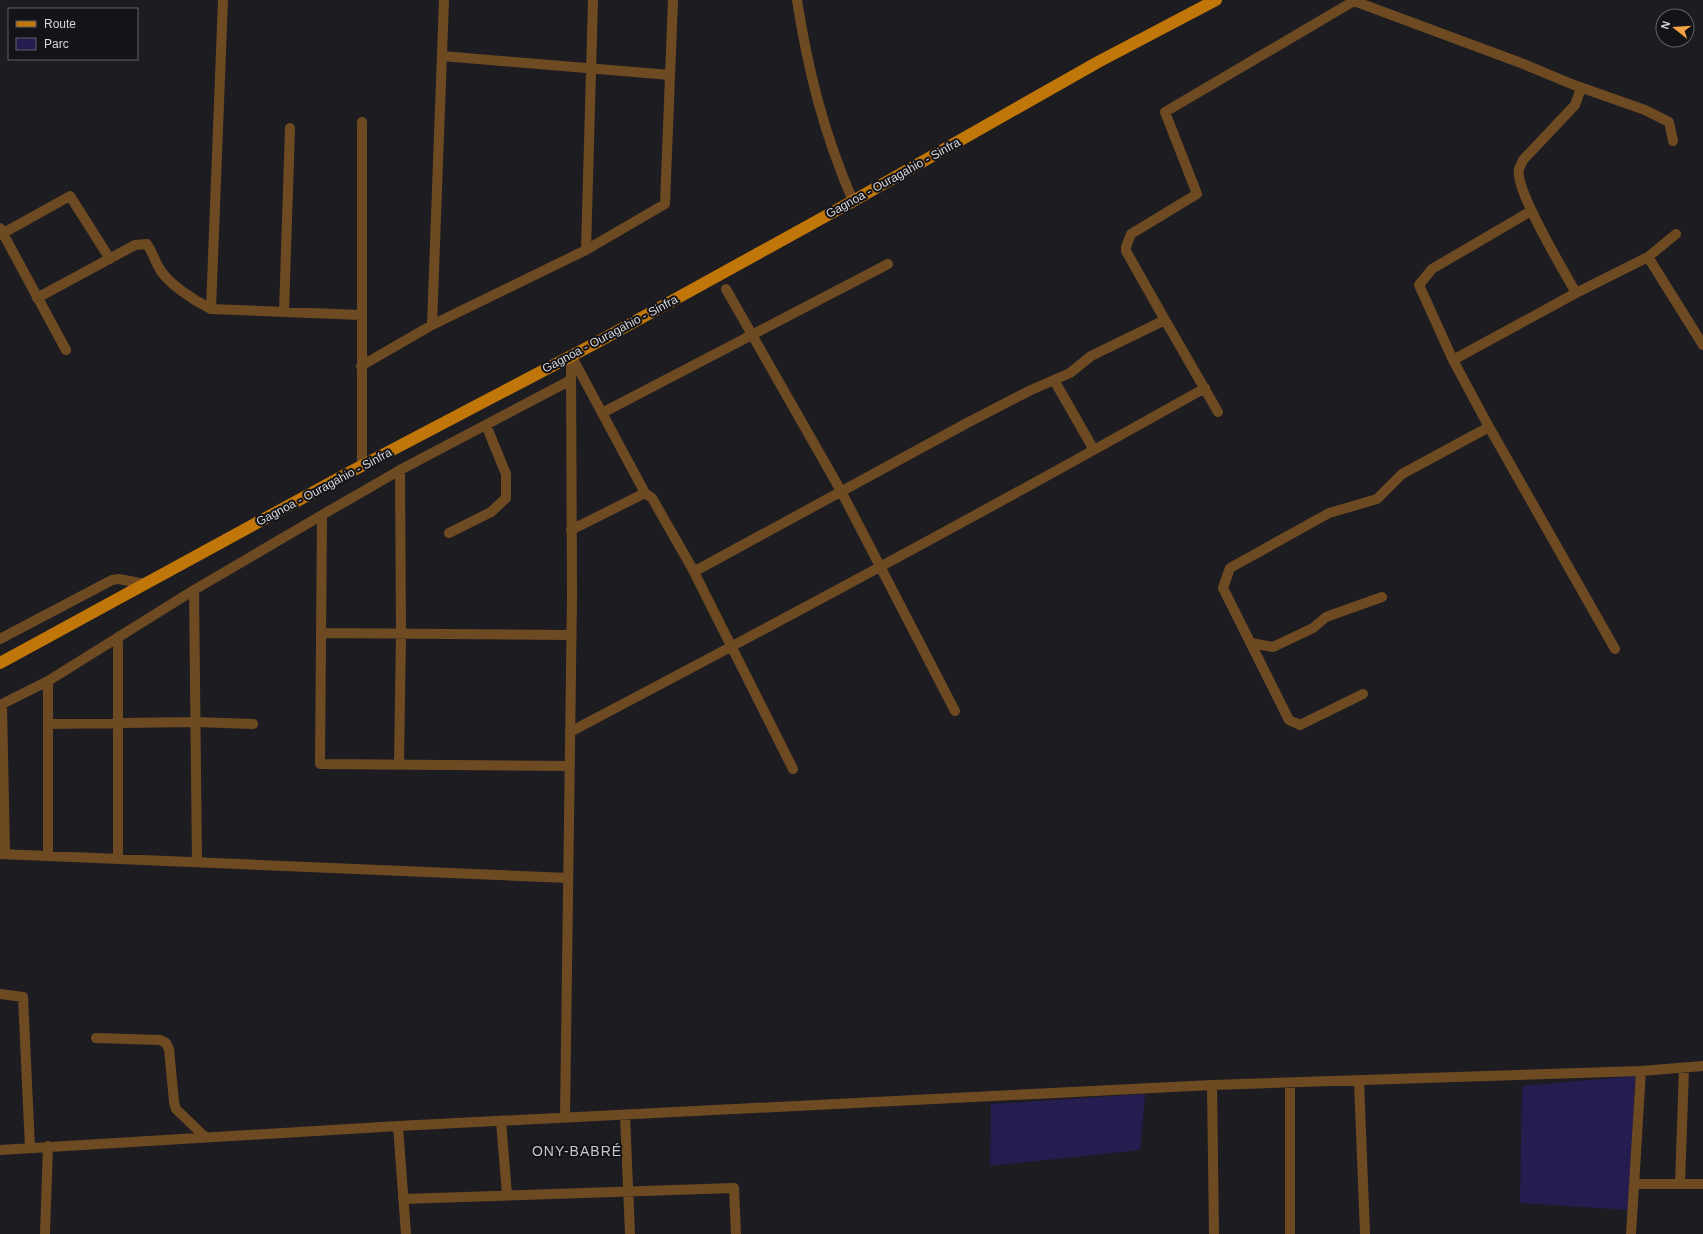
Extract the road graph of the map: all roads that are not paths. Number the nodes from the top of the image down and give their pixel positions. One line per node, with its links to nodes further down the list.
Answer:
1 (223, 0): 25 (street)
2 (444, 0): 7 (street)
3 (593, 0): 8 (street)
4 (673, 0): 9 (street)
5 (797, 0): 14 (street)
6 (1216, 0): 14 (main road, Gagnoa - Ouragahio - Sinfra)
7 (442, 56): 8 (street); 29 (street)
8 (590, 68): 9 (street); 18 (street)
9 (670, 75): 18 (street)
10 (1581, 88): 13 (street); 15 (street); 28 (street)
11 (362, 122): 27 (street)
12 (290, 128): 26 (street)
13 (1673, 141)
14 (853, 201): 33 (main road, Gagnoa - Ouragahio - Sinfra)
15 (1531, 211): 23 (street); 34 (street)
16 (1, 232): 20 (street); 24 (street)
17 (1676, 234): 19 (street)
18 (586, 250): 29 (street)
19 (1648, 257): 23 (street); 31 (street)
20 (110, 259): 24 (street); 25 (street)
21 (888, 264): 30 (street)
22 (726, 289): 30 (street)
23 (1576, 293): 34 (street)
24 (37, 298): 32 (street)
25 (211, 309): 26 (street)
26 (284, 312): 27 (street)
27 (361, 316): 35 (street)
28 (1165, 320): 37 (street); 38 (street)
29 (432, 325): 35 (street)
30 (752, 334): 39 (street); 46 (street)
31 (1703, 346)
32 (66, 350)
33 (571, 356): 36 (street); 39 (street); 44 (main road, Gagnoa - Ouragahio - Sinfra)
34 (1453, 360): 42 (street)
35 (361, 366): 44 (street)
36 (571, 380): 41 (street); 49 (street)
37 (1054, 380): 43 (street); 46 (street)
38 (1205, 388): 40 (street); 43 (street)
39 (602, 412): 47 (street)
40 (1218, 412)
41 (486, 424): 45 (street); 50 (street)
42 (1489, 427): 61 (street); 63 (street)
43 (1094, 450): 51 (street)
44 (362, 466): 53 (main road, Gagnoa - Ouragahio - Sinfra)
45 (400, 470): 48 (street); 57 (street)
46 (841, 492): 51 (street); 52 (street)
47 (645, 493): 49 (street); 52 (street)
48 (322, 515): 54 (street); 56 (street)
49 (571, 530): 58 (street)
50 (449, 533)
51 (880, 566): 62 (street); 68 (street)
52 (692, 568): 62 (street)
53 (145, 584): 60 (street); 64 (main road, Gagnoa - Ouragahio - Sinfra)
54 (194, 590): 59 (street); 69 (street)
55 (1382, 598): 61 (street)
56 (321, 633): 57 (street); 74 (street)
57 (401, 634): 58 (street); 74 (street)
58 (571, 635): 73 (street)
59 (118, 637): 65 (street); 70 (street)
60 (0, 640)
61 (1251, 643): 66 (street)
62 (730, 647): 73 (street); 76 (street)
63 (1614, 649)
64 (0, 662)
65 (48, 681): 67 (street); 71 (street)
66 (1362, 694)
67 (1, 704): 77 (street)
68 (955, 711)
69 (195, 722): 70 (street); 72 (street); 80 (street)
70 (118, 723): 71 (street); 79 (street)
71 (48, 724): 78 (street)
72 (253, 724)
73 (570, 732): 75 (street)
74 (400, 765): 75 (street)
75 (569, 766): 81 (street)
76 (793, 769)
77 (2, 854): 78 (street)
78 (48, 856): 79 (street)
79 (118, 859): 80 (street)
80 (196, 862): 81 (street)
81 (568, 878): 91 (street)
82 (0, 994): 96 (street)
83 (96, 1038): 94 (street)
84 (1703, 1066): 85 (street)
85 (1684, 1068): 86 (street); 99 (street)
86 (1641, 1071): 87 (street); 98 (street)
87 (1359, 1081): 88 (street); 110 (street)
88 (1290, 1084): 89 (street); 109 (street)
89 (1212, 1085): 90 (street); 108 (street)
90 (625, 1116): 91 (street); 101 (street)
91 (565, 1118): 92 (street)
92 (501, 1122): 93 (street); 102 (street)
93 (398, 1126): 94 (street); 103 (street)
94 (205, 1137): 95 (street)
95 (48, 1146): 96 (street); 104 (street)
96 (30, 1148): 97 (street)
97 (0, 1150)
98 (1635, 1184): 99 (street); 111 (street)
99 (1680, 1184): 100 (street)
100 (1703, 1184)
101 (628, 1191): 102 (street); 106 (street); 107 (street)
102 (507, 1195): 103 (street)
103 (403, 1199): 105 (street)
104 (45, 1234)
105 (406, 1234)
106 (630, 1234)
107 (736, 1234)
108 (1214, 1234)
109 (1290, 1234)
110 (1365, 1234)
111 (1631, 1234)

